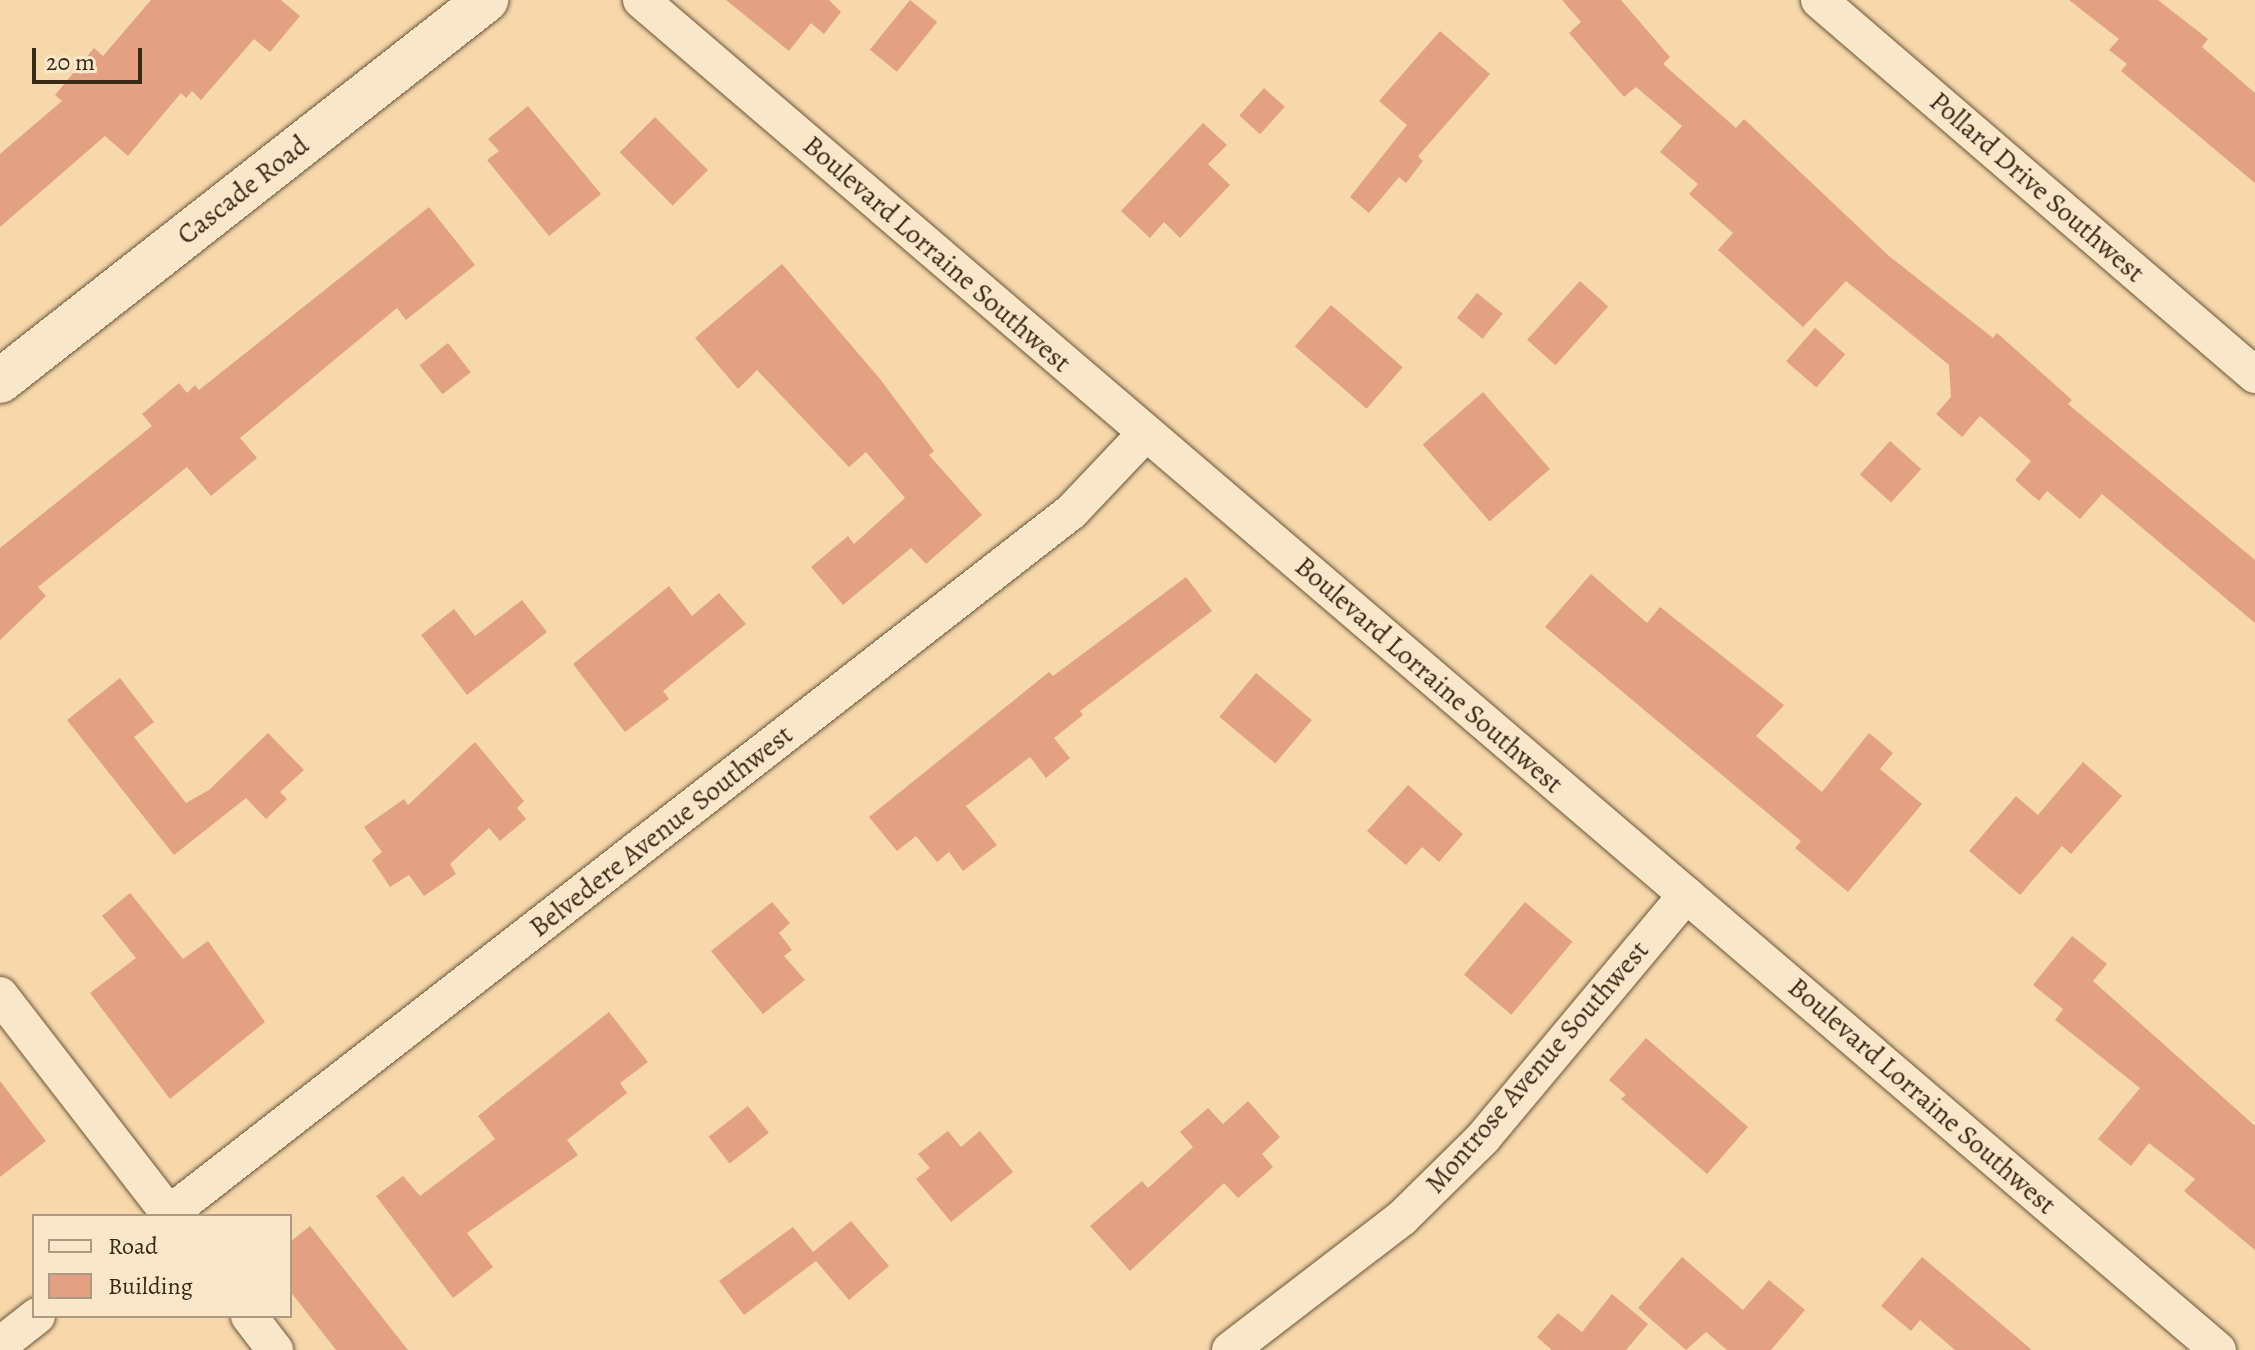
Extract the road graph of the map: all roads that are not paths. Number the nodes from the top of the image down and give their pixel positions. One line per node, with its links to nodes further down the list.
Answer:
1 (486, 0): 5 (main road, Cascade Road)
2 (641, 0): 6 (street, Boulevard Lorraine Southwest)
3 (1819, 0): 4 (street, Pollard Drive Southwest)
4 (2255, 375)
5 (0, 381)
6 (1146, 433): 7 (street, Boulevard Lorraine Southwest); 10 (street, Belvedere Avenue Southwest)
7 (1686, 895): 15 (street, Montrose Avenue Southwest); 16 (street, Boulevard Lorraine Southwest)
8 (0, 995): 9 (street)
9 (168, 1214)
10 (170, 1214)
11 (34, 1318): 13 (street)
12 (251, 1318): 14 (street)
13 (0, 1345)
14 (275, 1350)
15 (1230, 1350)
16 (2218, 1350)

